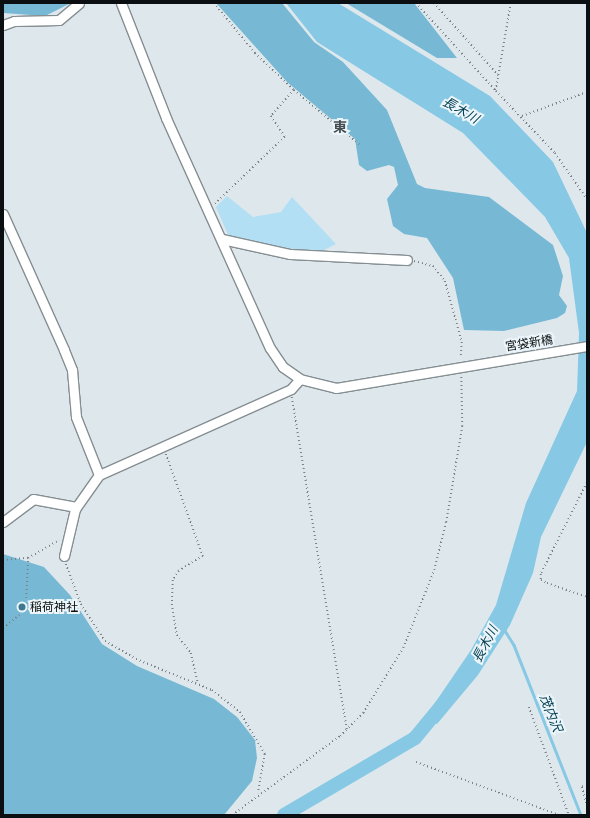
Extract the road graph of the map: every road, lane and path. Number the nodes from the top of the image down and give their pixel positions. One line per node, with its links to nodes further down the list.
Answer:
1 (79, 3): 7 (street)
2 (121, 3): 15 (street)
3 (214, 3): 9 (path)
4 (416, 3): 10 (path)
5 (434, 3): 8 (path)
6 (511, 3): 8 (path)
7 (3, 25)
8 (499, 76): 10 (path)
9 (294, 90): 13 (path); 15 (path)
10 (496, 91): 12 (path)
11 (587, 92): 12 (path)
12 (522, 116): 14 (path)
13 (359, 144)
14 (587, 199)
15 (209, 211): 17 (street)
16 (3, 214): 24 (street)
17 (222, 239): 18 (street); 21 (street)
18 (407, 260): 20 (path)
19 (587, 346): 20 (street, 宮袋新橋)
20 (460, 368): 21 (street, 宮袋新橋); 38 (path)
21 (300, 379): 22 (street)
22 (291, 389): 23 (street); 38 (path)
23 (163, 446): 24 (street); 36 (path)
24 (99, 475): 26 (street)
25 (587, 483): 32 (path)
26 (76, 507): 27 (street); 28 (street)
27 (3, 522)
28 (68, 536): 29 (street); 30 (path)
29 (64, 556): 36 (path)
30 (28, 558): 31 (path); 33 (path)
31 (3, 560)
32 (587, 597)
33 (26, 598)
34 (19, 615): 35 (path)
35 (3, 628)
36 (198, 684): 41 (path)
37 (528, 707): 45 (path)
38 (347, 729): 41 (path)
39 (416, 762): 44 (path)
40 (587, 786): 42 (path)
41 (258, 794): 43 (path)
42 (587, 806)
43 (232, 815)
44 (559, 815)
45 (569, 815)

